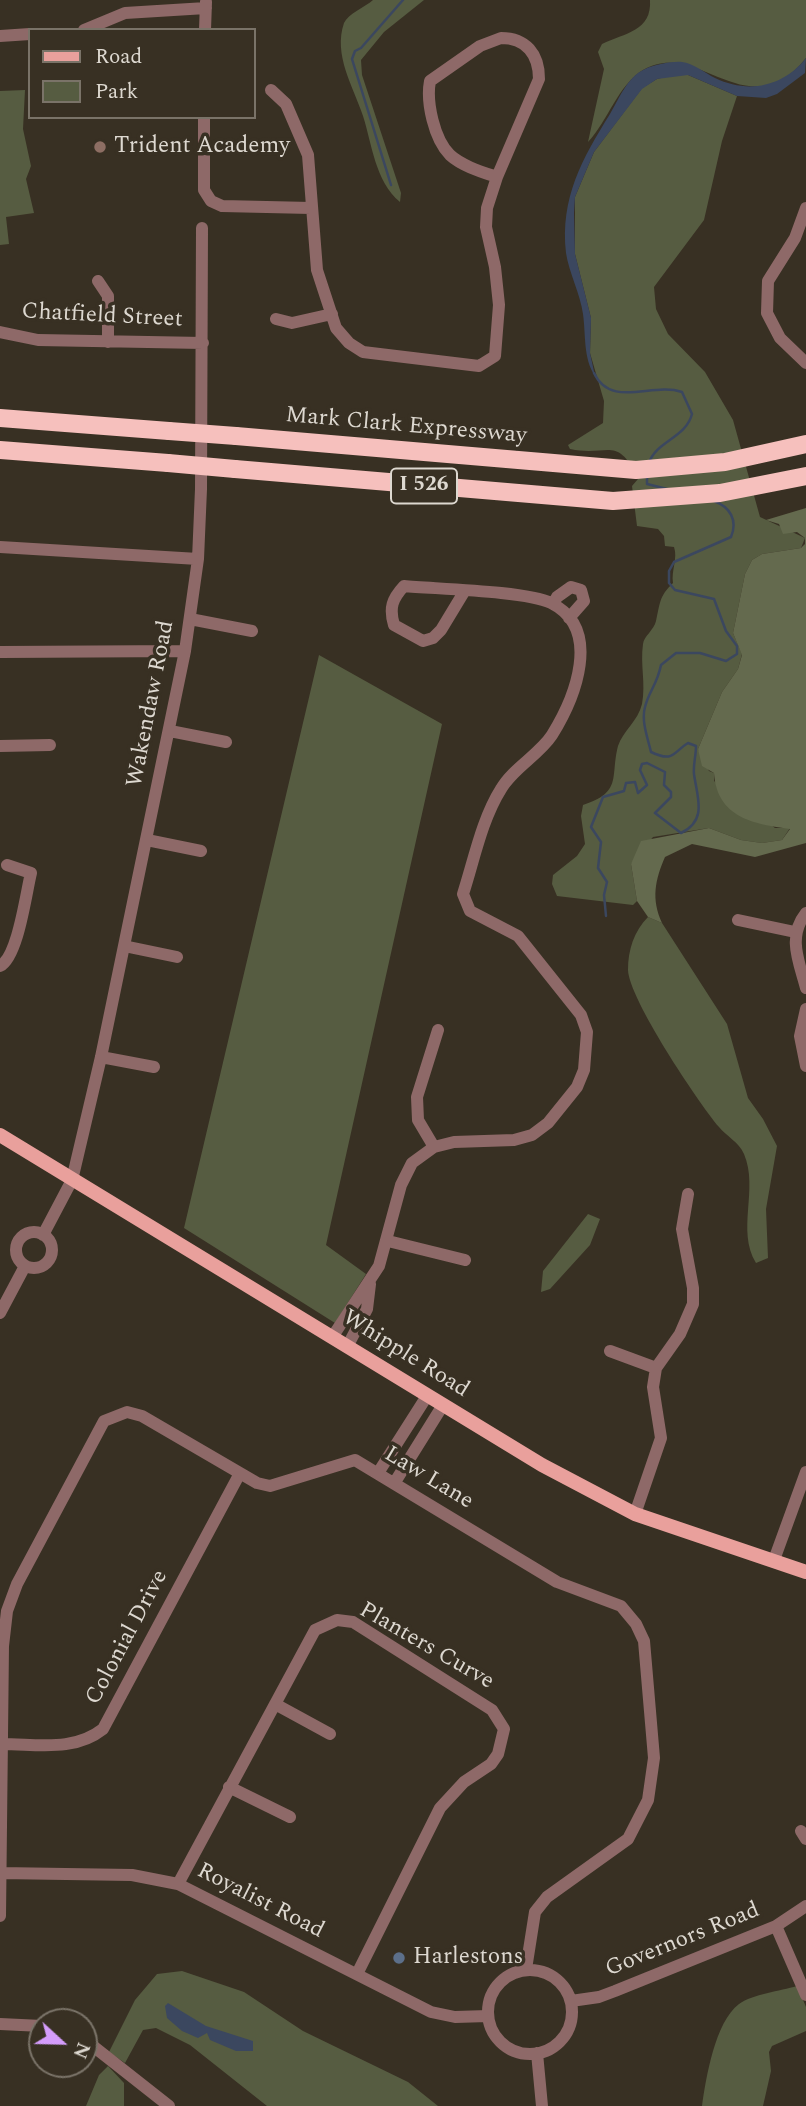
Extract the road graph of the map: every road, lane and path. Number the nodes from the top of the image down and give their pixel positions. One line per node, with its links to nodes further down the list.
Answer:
1 (206, 4): 2 (street); 3 (street)
2 (89, 28)
3 (205, 28)
4 (28, 34): 5 (street)
5 (0, 36)
6 (271, 90): 9 (street)
7 (204, 119): 9 (street)
8 (497, 177): 8 (street); 13 (street)
9 (312, 208): 13 (street)
10 (806, 208): 18 (street)
11 (202, 228): 17 (street, Wakendaw Road)
12 (98, 281): 16 (street)
13 (332, 314): 14 (street)
14 (276, 318)
15 (0, 331): 16 (street, Chatfield Street)
16 (108, 342): 17 (street, Chatfield Street)
17 (203, 343): 24 (street, Wakendaw Road)
18 (806, 363)
19 (0, 418): 20 (highway, Mark Clark Expressway / I 526, bridge)
20 (806, 444)
21 (0, 450): 22 (highway, I 526, bridge)
22 (806, 476)
23 (0, 547): 24 (street)
24 (198, 559): 28 (street, Wakendaw Road)
25 (464, 592): 25 (street); 26 (street)
26 (553, 604): 27 (street); 27 (street)
27 (569, 618): 52 (street)
28 (190, 619): 29 (street); 30 (street, Wakendaw Road)
29 (252, 631)
30 (185, 651): 31 (street); 32 (street, Wakendaw Road)
31 (0, 652)
32 (170, 731): 33 (street); 36 (street, Wakendaw Road)
33 (226, 742)
34 (50, 745): 35 (street)
35 (0, 746)
36 (147, 840): 37 (street); 42 (street, Wakendaw Road)
37 (201, 851)
38 (7, 865): 44 (street)
39 (806, 913): 41 (street)
40 (738, 920): 41 (street)
41 (795, 932): 45 (street)
42 (124, 946): 43 (street); 48 (street, Wakendaw Road)
43 (177, 957)
44 (0, 966)
45 (806, 988)
46 (806, 1014): 49 (street)
47 (438, 1030): 52 (street)
48 (101, 1057): 50 (street); 53 (street, Wakendaw Road)
49 (806, 1066)
50 (154, 1067)
51 (0, 1135): 53 (main road, Whipple Road)
52 (434, 1147): 56 (street)
53 (72, 1180): 55 (street, Wakendaw Road); 61 (main road, Whipple Road)
54 (688, 1194): 64 (street)
55 (43, 1235): 58 (street); 58 (street)
56 (388, 1241): 57 (street); 59 (street)
57 (465, 1260)
58 (25, 1266): 60 (street)
59 (371, 1281): 61 (street); 62 (street)
60 (0, 1313)
61 (333, 1336): 62 (main road, Whipple Road)
62 (347, 1347): 65 (main road, Whipple Road)
63 (610, 1351): 64 (street)
64 (656, 1368): 71 (street)
65 (426, 1396): 66 (main road, Whipple Road); 68 (street)
66 (443, 1405): 70 (street); 71 (main road, Whipple Road)
67 (806, 1472): 72 (street)
68 (379, 1474): 69 (street, Law Lane); 70 (street, Law Lane)
69 (239, 1475): 76 (street, Colonial Drive); 76 (street, Law Lane)
70 (395, 1482): 84 (street, Law Lane)
71 (635, 1514): 72 (main road, Whipple Road)
72 (774, 1560): 73 (main road, Whipple Road)
73 (806, 1572)
74 (275, 1704): 75 (street); 77 (street, Planters Curve); 85 (street, Planters Curve)
75 (330, 1734)
76 (2, 1744): 79 (street, Law Lane)
77 (229, 1787): 78 (street); 80 (street, Planters Curve)
78 (290, 1817)
79 (0, 1873): 80 (street, Royalist Road); 82 (street, Law Lane)
80 (178, 1885): 85 (street, Royalist Road)
81 (806, 1906): 83 (street, Governors Road)
82 (0, 1916)
83 (776, 1926): 86 (street); 87 (street, Governors Road)
84 (527, 1969): 87 (street); 88 (street)
85 (357, 1974): 88 (street, Royalist Road)
86 (806, 1995)
87 (571, 2001): 92 (street)
88 (488, 2016): 92 (street)
89 (0, 2024): 90 (street)
90 (28, 2025)
91 (98, 2050): 93 (street)
92 (537, 2053): 94 (street)
93 (169, 2106)
94 (542, 2106)

